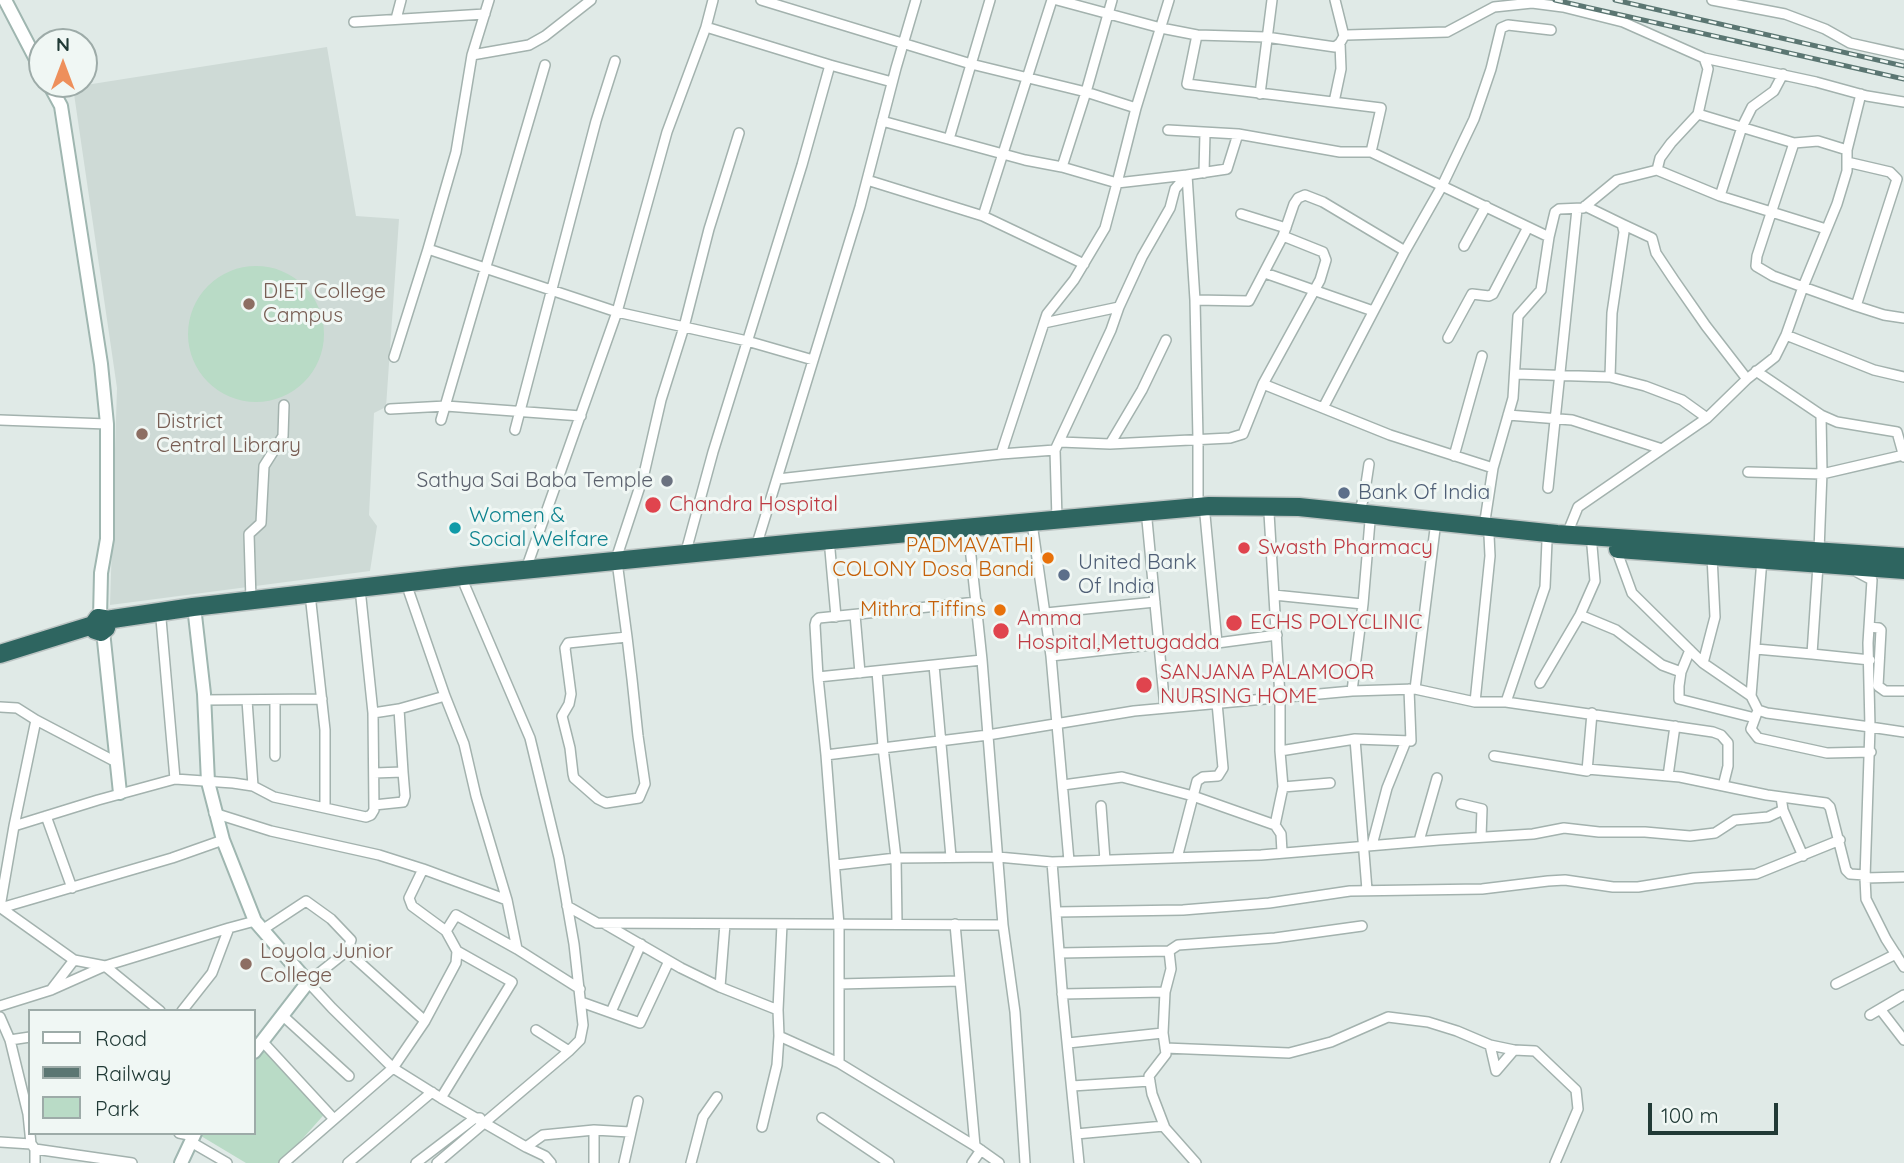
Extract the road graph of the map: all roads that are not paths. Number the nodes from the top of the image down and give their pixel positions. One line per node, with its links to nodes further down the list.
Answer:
1 (5, 0): 26 (street)
2 (401, 0): 18 (street)
3 (489, 0): 16 (street)
4 (591, 0): 28 (street)
5 (713, 0): 20 (street)
6 (761, 0): 27 (street)
7 (916, 0): 27 (street)
8 (990, 0): 32 (street)
9 (1052, 0): 36 (street)
10 (1057, 0): 17 (street)
11 (1112, 0): 17 (street)
12 (1169, 0): 21 (street)
13 (1272, 0): 24 (street)
14 (1335, 0): 25 (street)
15 (1712, 0): 29 (street)
16 (485, 14): 18 (street); 28 (street)
17 (1108, 15): 21 (street); 38 (street)
18 (396, 19): 19 (street)
19 (354, 22)
20 (706, 27): 34 (street); 89 (street)
21 (1161, 28): 23 (street); 44 (street)
22 (1551, 30): 64 (street)
23 (1197, 35): 24 (street); 39 (street)
24 (1266, 37): 25 (street); 39 (street)
25 (1342, 39): 30 (street); 42 (street)
26 (28, 44)
27 (904, 44): 32 (street); 37 (street)
28 (472, 55): 77 (street)
29 (1904, 55)
30 (1704, 58): 35 (street); 45 (street)
31 (615, 61): 83 (street)
32 (971, 64): 36 (street); 52 (street)
33 (545, 65): 80 (street)
34 (830, 65): 37 (street); 96 (street)
35 (1783, 74): 40 (street); 47 (street)
36 (1027, 78): 38 (street); 56 (street)
37 (892, 82): 46 (street)
38 (1086, 92): 44 (street); 58 (street)
39 (1260, 94): 42 (street)
40 (1861, 94): 43 (street); 54 (street)
41 (57, 98): 119 (street)
42 (1334, 102): 55 (street)
43 (1904, 102)
44 (1136, 108): 63 (street)
45 (1698, 114): 47 (street); 59 (street)
46 (882, 121): 52 (street); 62 (street)
47 (1742, 128): 53 (street); 65 (street)
48 (1168, 131): 50 (street)
49 (739, 133): 92 (street)
50 (1205, 133): 51 (street); 60 (street)
51 (1238, 134): 55 (street); 60 (street)
52 (949, 139): 56 (street)
53 (1794, 143): 54 (street); 68 (street)
54 (1847, 150): 57 (street)
55 (1371, 152): 64 (street)
56 (1002, 153): 58 (street); 70 (street)
57 (1847, 162): 73 (street); 86 (street)
58 (1062, 167): 63 (street)
59 (1657, 170): 65 (street); 67 (street)
60 (1204, 173): 61 (street)
61 (1187, 175): 63 (street); 85 (street); 87 (street)
62 (867, 180): 70 (street); 99 (street)
63 (1117, 183): 79 (street)
64 (1442, 186): 66 (street); 78 (street)
65 (1720, 196): 68 (street)
66 (1486, 206): 72 (street); 76 (street)
67 (1581, 208): 71 (street); 75 (street); 102 (street)
68 (1771, 212): 73 (street); 82 (street)
69 (1241, 214): 74 (street)
70 (983, 216): 79 (street)
71 (1622, 224): 103 (street); 105 (street)
72 (1528, 227): 75 (street); 94 (street)
73 (1826, 229): 82 (street)
74 (1284, 232): 78 (street); 81 (street); 84 (street)
75 (1549, 237): 101 (street)
76 (1464, 246)
77 (428, 249): 80 (street); 98 (street)
78 (1405, 251): 88 (street)
79 (1084, 264): 91 (street)
80 (486, 268): 83 (street); 108 (street)
81 (1265, 273): 84 (street); 85 (street)
82 (1803, 287): 86 (street); 93 (street)
83 (553, 291): 89 (street); 111 (street)
84 (1314, 291): 88 (street); 106 (street)
85 (1195, 300): 121 (street)
86 (1856, 306): 90 (street)
87 (1119, 307): 91 (street); 123 (street)
88 (1373, 311): 109 (street)
89 (617, 312): 92 (street); 114 (street)
90 (1904, 318)
91 (1044, 323): 125 (street)
92 (684, 327): 96 (street); 154 (street)
93 (1786, 335): 100 (street); 104 (street)
94 (1448, 338)
95 (1166, 340): 122 (street)
96 (747, 341): 99 (street); 149 (street)
97 (1482, 356): 126 (street)
98 (394, 357)
99 (813, 360): 132 (street)
100 (1756, 371): 105 (street); 113 (street)
101 (1516, 374): 102 (street); 112 (street)
102 (1560, 375): 103 (street); 115 (street)
103 (1610, 377): 116 (street)
104 (1904, 377)
105 (1747, 379): 116 (street)
106 (1263, 384): 109 (street); 121 (street)
107 (284, 405): 162 (street)
108 (446, 406): 110 (street); 111 (street); 118 (street)
109 (1323, 408): 126 (street)
110 (390, 409)
111 (521, 410): 114 (street); 120 (street)
112 (1508, 415): 115 (street); 129 (street)
113 (1821, 415): 127 (street); 131 (street)
114 (581, 416): 157 (street)
115 (1555, 418): 124 (street); 133 (street)
116 (1707, 418): 124 (street)
117 (0, 419): 119 (street)
118 (441, 420)
119 (107, 424): 173 (street)
120 (515, 430)
121 (1198, 439): 122 (street); 134 (street)
122 (1110, 444): 123 (street)
123 (1058, 446): 125 (street); 137 (street)
124 (1662, 449): 143 (street)
125 (1001, 454): 132 (street)
126 (1454, 456): 129 (street)
127 (1904, 456): 131 (street)
128 (1369, 464): 136 (street)
129 (1493, 468): 141 (street)
130 (1748, 471): 131 (street)
131 (1822, 474): 152 (street)
132 (778, 479): 146 (street)
133 (1548, 488)
134 (1202, 511): 135 (highway); 136 (highway); 137 (highway); 138 (highway); 177 (street)
135 (1269, 513): 136 (highway); 160 (street)
136 (1364, 516): 139 (highway); 141 (highway); 166 (street)
137 (1057, 519): 142 (highway)
138 (1147, 520): 140 (highway); 164 (street)
139 (1435, 529): 141 (highway); 194 (street)
140 (1033, 530): 142 (highway); 167 (street)
141 (1486, 531): 143 (highway); 144 (highway); 204 (street)
142 (969, 532): 146 (highway); 148 (highway); 163 (street)
143 (1567, 538): 144 (highway); 145 (highway); 152 (highway)
144 (1547, 541): 205 (street)
145 (1592, 546): 147 (highway); 170 (street)
146 (756, 547): 149 (highway)
147 (1616, 549): 150 (highway); 180 (street)
148 (831, 550): 154 (highway); 171 (street)
149 (685, 555): 154 (highway)
150 (1713, 556): 153 (highway); 187 (street)
151 (1904, 557): 152 (highway)
152 (1818, 558): 153 (highway); 155 (highway); 182 (street)
153 (1762, 559): 179 (street)
154 (617, 565): 157 (highway); 176 (street)
155 (1844, 565): 156 (highway); 174 (street)
156 (1904, 570)
157 (526, 575): 158 (highway); 162 (highway)
158 (465, 586): 159 (highway); 274 (street)
159 (409, 592): 161 (highway); 197 (street)
160 (1274, 595): 166 (street); 175 (street)
161 (361, 598): 165 (highway); 210 (street)
162 (251, 600): 173 (highway)
163 (977, 602): 169 (street); 184 (street)
164 (1155, 602): 167 (street); 178 (street)
165 (311, 603): 168 (highway); 200 (street)
166 (1363, 604): 195 (street)
167 (1046, 614): 183 (street)
168 (195, 615): 172 (highway); 201 (street)
169 (855, 615): 171 (street); 191 (street)
170 (1580, 615): 190 (street); 193 (street)
171 (836, 617): 192 (street)
172 (161, 619): 173 (highway); 234 (street)
173 (101, 625): 181 (highway); 186 (highway); 228 (street)
174 (1869, 627): 185 (street); 196 (street)
175 (1276, 635): 177 (street); 199 (street)
176 (627, 637): 176 (street)
177 (1217, 643): 178 (street)
178 (1159, 644): 183 (street); 208 (street)
179 (1756, 649): 182 (street); 198 (street)
180 (1690, 650): 187 (street); 190 (street)
181 (0, 654)
182 (1812, 654): 185 (street)
183 (1051, 656): 214 (street)
184 (982, 660): 188 (street); 218 (street)
185 (1870, 660): 216 (street)
186 (0, 662)
187 (1703, 663): 198 (street)
188 (934, 665): 189 (street); 221 (street)
189 (877, 671): 191 (street); 222 (street)
190 (1681, 672): 212 (street)
191 (860, 673): 192 (street)
192 (818, 677): 225 (street)
193 (1540, 683)
194 (1412, 689): 195 (street); 204 (street); 220 (street)
195 (1352, 691): 199 (street)
196 (1904, 691)
197 (445, 696): 209 (street); 273 (street)
198 (1751, 696): 212 (street)
199 (1280, 697): 206 (street); 223 (street)
200 (322, 699): 203 (street); 247 (street)
201 (204, 700): 202 (street); 235 (street)
202 (247, 700): 203 (street); 238 (street)
203 (275, 701): 226 (street)
204 (1475, 702): 205 (street)
205 (1506, 702): 211 (street)
206 (1217, 703): 208 (street); 242 (street)
207 (0, 707): 213 (street)
208 (1165, 708): 214 (street)
209 (399, 709): 210 (street); 230 (street)
210 (373, 713): 231 (street)
211 (1592, 713): 215 (street); 229 (street)
212 (1756, 714): 216 (street); 224 (street)
213 (36, 720): 228 (street); 252 (street)
214 (1058, 725): 218 (street); 237 (street)
215 (1675, 726): 232 (street); 239 (street)
216 (1870, 727): 217 (street); 224 (street)
217 (1904, 732)
218 (988, 735): 221 (street); 261 (street)
219 (1355, 738): 220 (street); 223 (street); 257 (street)
220 (1406, 741): 257 (street)
221 (941, 742): 222 (street); 260 (street)
222 (883, 747): 225 (street); 262 (street)
223 (1280, 751): 240 (street)
224 (1871, 752): 269 (street)
225 (826, 755): 267 (street)
226 (275, 756)
227 (1494, 756): 229 (street)
228 (116, 762): 241 (street)
229 (1587, 769): 232 (street)
230 (403, 772): 231 (street); 244 (street)
231 (374, 773): 244 (street)
232 (1668, 776): 239 (street)
233 (1437, 778): 256 (street)
234 (175, 779): 235 (street); 241 (street)
235 (208, 782): 238 (street); 249 (street)
236 (1330, 783): 240 (street)
237 (1063, 785): 242 (street); 265 (street)
238 (253, 786): 247 (street)
239 (1723, 786): 243 (street)
240 (1283, 787): 251 (street)
241 (120, 793): 250 (street)
242 (1193, 796): 251 (street); 263 (street)
243 (1781, 797): 248 (street); 255 (street)
244 (374, 804): 247 (street)
245 (1461, 804): 253 (street)
246 (1101, 806): 264 (street)
247 (325, 808)
248 (1783, 810): 253 (street); 259 (street)
249 (214, 813): 254 (street); 268 (street)
250 (46, 816): 252 (street); 271 (street)
251 (1275, 825): 258 (street)
252 (14, 826): 275 (street)
253 (1481, 837): 256 (street)
254 (223, 840): 271 (street); 282 (street)
255 (1840, 840): 259 (street); 269 (street)
256 (1419, 841): 257 (street)
257 (1368, 846): 258 (street); 272 (street)
258 (1282, 852): 263 (street)
259 (1803, 856): 272 (street)
260 (951, 857): 261 (street); 262 (street)
261 (998, 857): 266 (street); 284 (street)
262 (896, 858): 267 (street); 278 (street)
263 (1177, 858): 264 (street)
264 (1105, 860): 265 (street)
265 (1069, 861): 266 (street)
266 (1052, 862): 276 (street)
267 (836, 865): 283 (street)
268 (423, 869): 273 (street); 287 (street)
269 (1865, 876): 270 (street); 294 (street)
270 (1904, 877)
271 (72, 888): 275 (street)
272 (1367, 890): 276 (street)
273 (507, 900): 289 (street)
274 (567, 906): 277 (street); 304 (street)
275 (0, 907): 295 (street)
276 (1056, 912): 293 (street)
277 (604, 923): 279 (street); 288 (street)
278 (897, 923): 281 (street); 283 (street)
279 (725, 924): 280 (street); 303 (street)
280 (782, 924): 283 (street); 314 (street)
281 (955, 924): 284 (street); 299 (street)
282 (258, 925): 286 (street); 290 (street); 300 (street)
283 (839, 925): 301 (street)
284 (1003, 925): 371 (street)
285 (1362, 926): 292 (street)
286 (229, 928): 297 (street); 312 (street)
287 (446, 931): 289 (street); 291 (street)
288 (641, 944): 296 (street); 315 (street)
289 (517, 949): 304 (street)
290 (346, 951): 300 (street); 319 (street)
291 (457, 951): 319 (street); 337 (street)
292 (1169, 951): 293 (street); 306 (street)
293 (1060, 953): 307 (street)
294 (1896, 954): 298 (street); 302 (street)
295 (74, 960): 297 (street); 305 (street)
296 (669, 961): 303 (street); 315 (street)
297 (105, 966): 305 (street); 311 (street)
298 (1904, 967)
299 (960, 981): 301 (street); 355 (street)
300 (308, 982): 317 (street); 333 (street)
301 (839, 984): 332 (street)
302 (1836, 984)
303 (720, 987): 314 (street)
304 (580, 989): 309 (street)
305 (51, 990): 310 (street)
306 (1165, 992): 307 (street); 321 (street)
307 (1062, 994): 326 (street)
308 (1904, 995): 313 (street)
309 (581, 1002): 315 (street); 331 (street)
310 (0, 1006)
311 (158, 1009)
312 (184, 1009)
313 (1880, 1009): 316 (street); 325 (street)
314 (778, 1010): 323 (street)
315 (611, 1012)
316 (1870, 1015)
317 (282, 1016): 328 (street); 334 (street)
318 (0, 1017): 324 (street)
319 (425, 1021): 333 (street)
320 (536, 1030): 331 (street)
321 (1163, 1033): 326 (street); 329 (street)
322 (28, 1037): 324 (street)
323 (779, 1037): 332 (street); 346 (street)
324 (10, 1040): 340 (street)
325 (1904, 1040)
326 (1068, 1043): 336 (street)
327 (1490, 1045): 329 (street); 330 (street); 330 (street)
328 (258, 1046): 341 (street)
329 (1165, 1048): 335 (street)
330 (1514, 1050): 374 (street)
331 (569, 1051): 344 (street)
332 (839, 1063): 355 (street)
333 (393, 1068): 337 (street); 341 (street)
334 (349, 1076)
335 (1150, 1081): 336 (street); 345 (street)
336 (1072, 1086): 349 (street)
337 (436, 1095): 342 (street); 361 (street)
338 (717, 1097): 367 (street)
339 (638, 1101): 348 (street)
340 (28, 1110)
341 (333, 1118): 360 (street)
342 (475, 1118): 344 (street); 362 (street)
343 (822, 1118): 368 (street)
344 (487, 1121): 354 (street); 363 (street)
345 (1164, 1126): 349 (street); 373 (street)
346 (762, 1127)
347 (594, 1130): 348 (street); 354 (street); 365 (street)
348 (630, 1132): 366 (street)
349 (1076, 1134): 372 (street)
350 (32, 1135): 353 (street)
351 (194, 1137): 358 (street); 359 (street)
352 (0, 1142): 353 (street)
353 (33, 1146): 356 (street); 357 (street)
354 (526, 1147): 364 (street)
355 (978, 1148): 369 (street); 370 (street)
356 (35, 1163)
357 (132, 1163)
358 (181, 1163)
359 (227, 1163)
360 (284, 1163)
361 (348, 1163)
362 (416, 1163)
363 (437, 1163)
364 (551, 1163)
365 (594, 1163)
366 (624, 1163)
367 (691, 1163)
368 (889, 1163)
369 (972, 1163)
370 (999, 1163)
371 (1025, 1163)
372 (1079, 1163)
373 (1196, 1163)
374 (1555, 1163)

